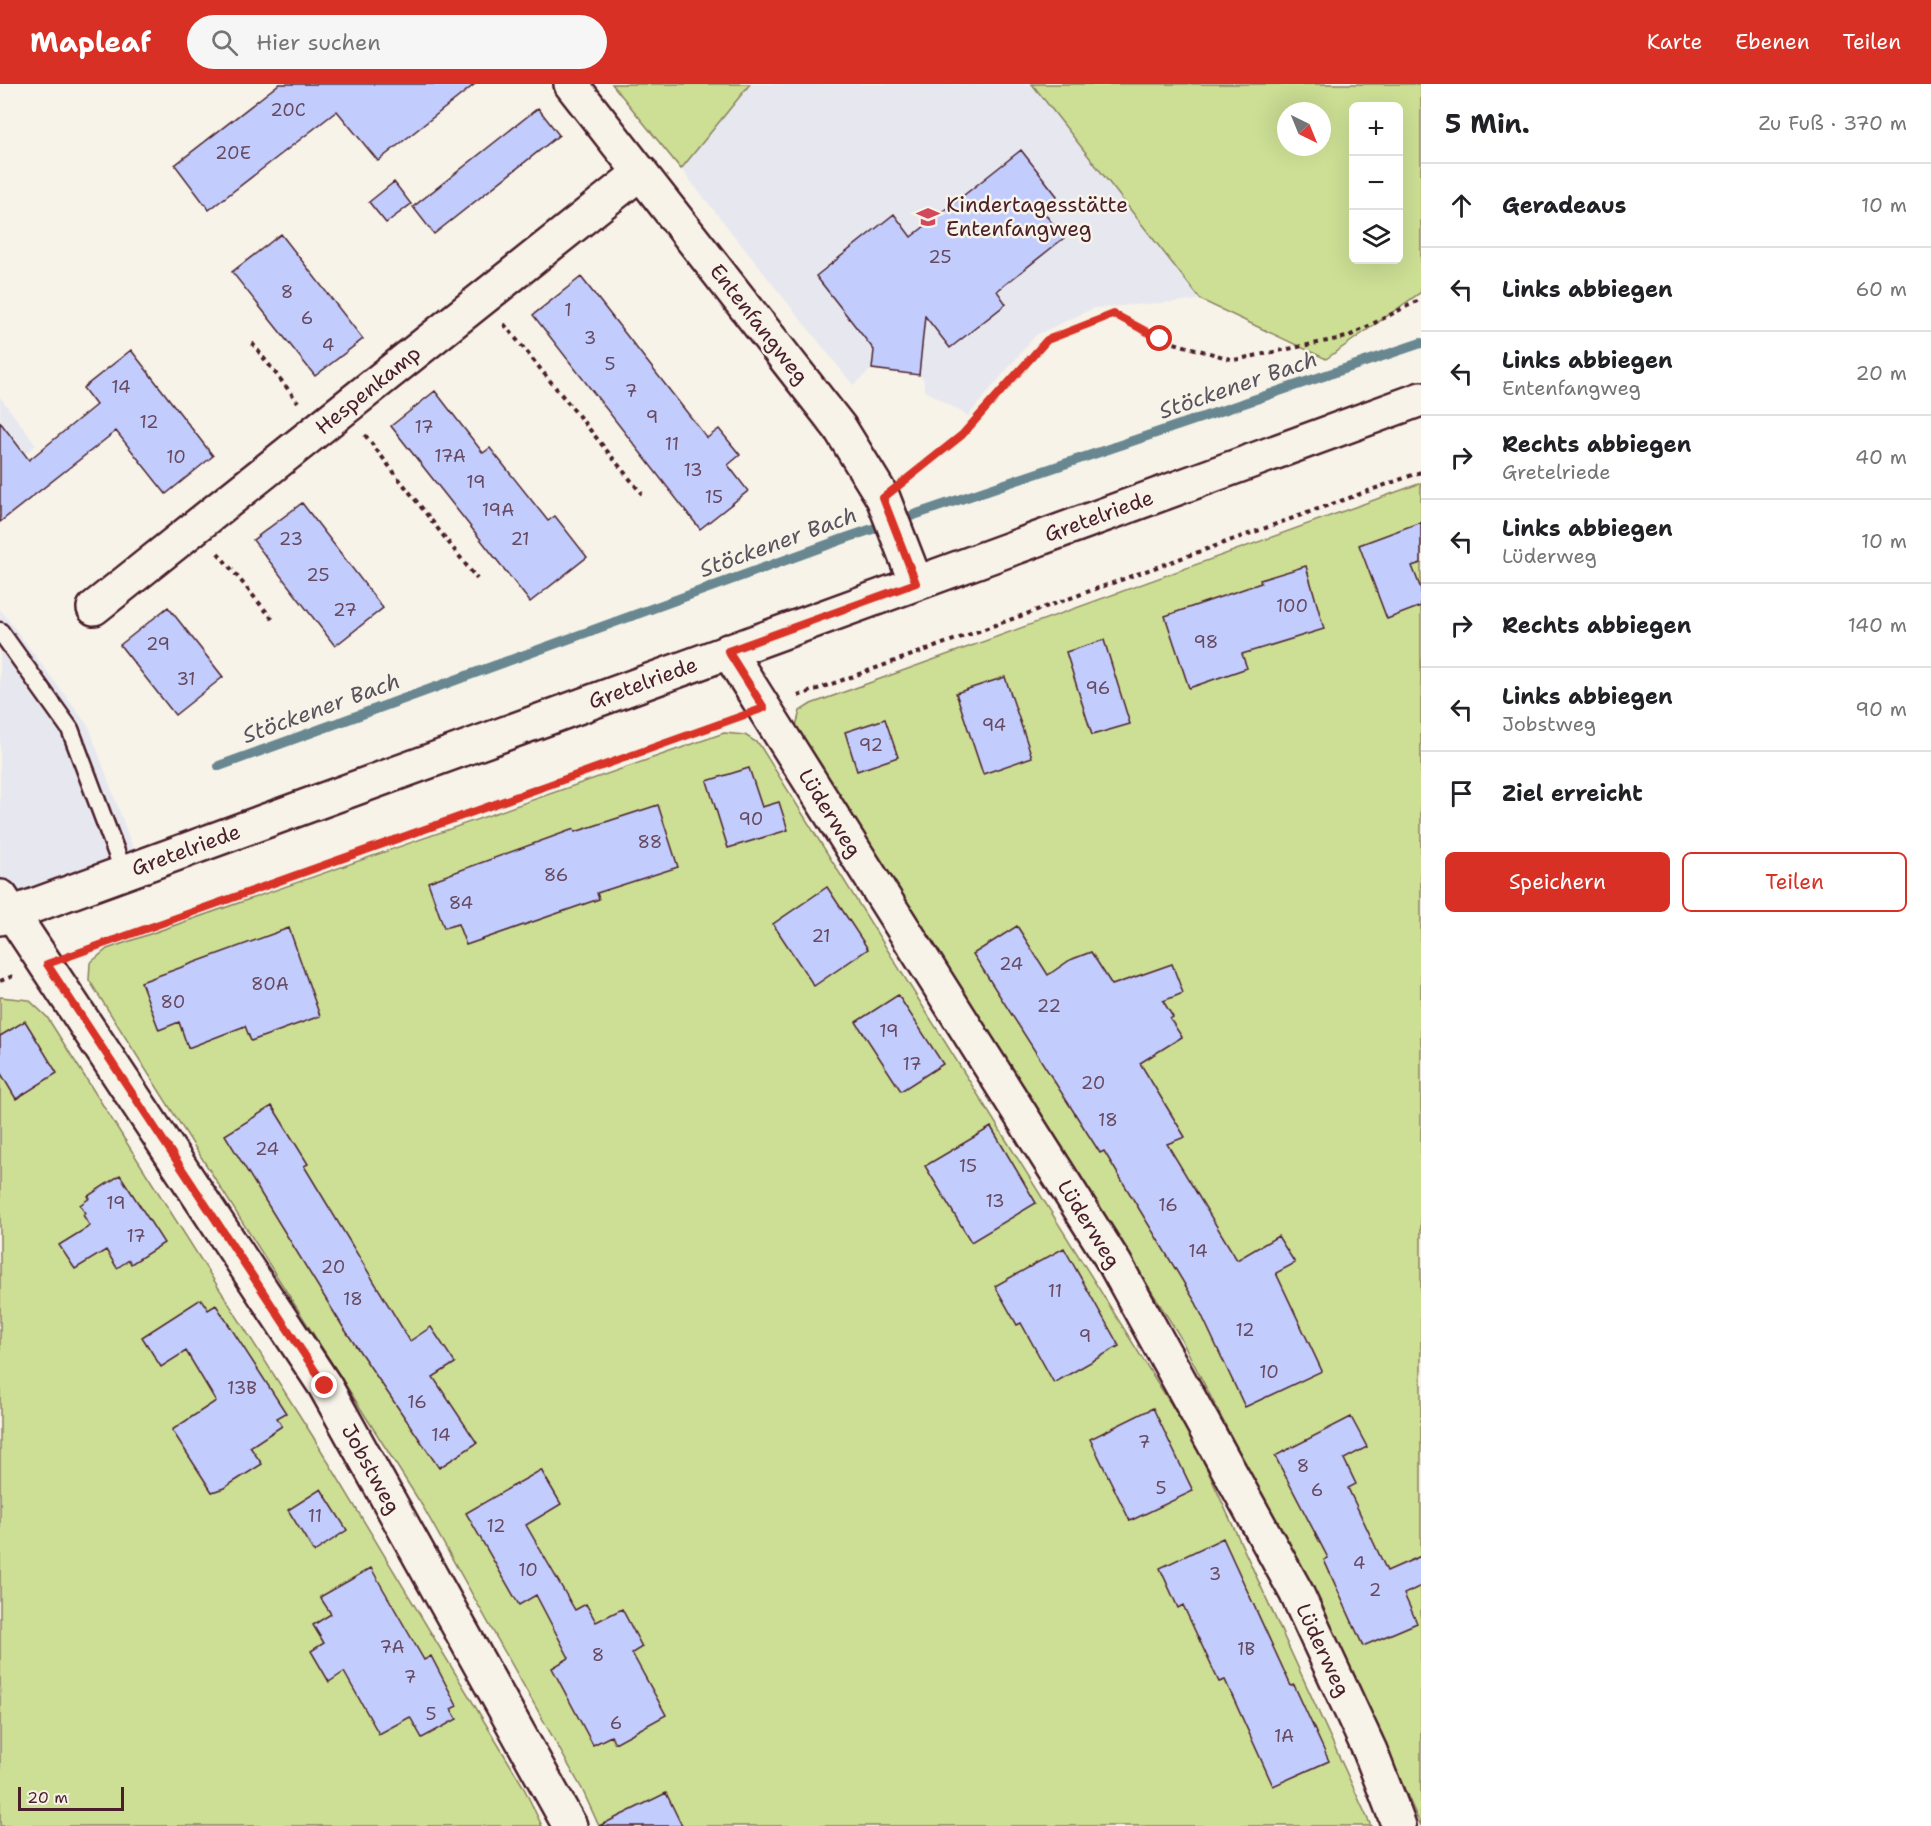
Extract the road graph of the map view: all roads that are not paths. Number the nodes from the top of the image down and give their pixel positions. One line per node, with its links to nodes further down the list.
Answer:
1 (571, 84): 2 (street, Entenfangweg)
2 (641, 172): 4 (street, Entenfangweg); 5 (street, Hespenkamp)
3 (1421, 399): 4 (street, Gretelriede)
4 (912, 573): 7 (street, Gretelriede)
5 (94, 608)
6 (0, 631): 8 (lane)
7 (728, 651): 8 (street, Gretelriede); 11 (street, Lüderweg)
8 (124, 873): 9 (street, Gretelriede)
9 (5, 909): 10 (street, Jobstweg)
10 (570, 1826)
11 (1399, 1826)

